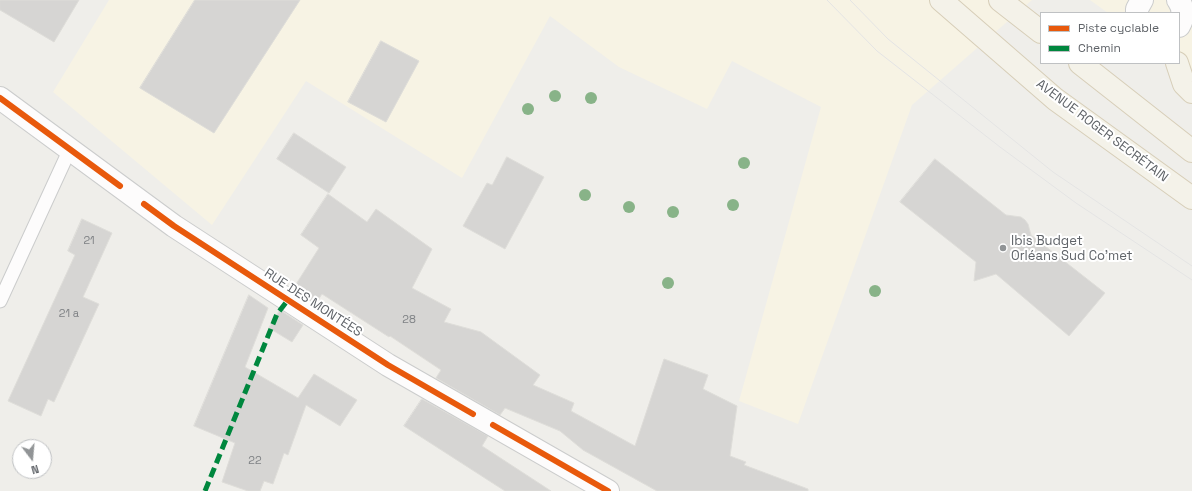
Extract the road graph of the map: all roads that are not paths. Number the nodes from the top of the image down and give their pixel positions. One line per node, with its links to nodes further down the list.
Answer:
1 (941, 0): 12 (main road, AVENUE ROGER SECRÉTAIN)
2 (1000, 0): 5 (main road)
3 (1183, 2): 4 (street)
4 (1180, 24)
5 (1040, 31)
6 (1081, 64): 11 (main road)
7 (1177, 64): 8 (main road)
8 (1192, 92)
9 (0, 98): 10 (street, RUE DES MONTÉES)
10 (70, 149): 13 (lane); 14 (street, RUE DES MONTÉES)
11 (1192, 151)
12 (1192, 198)
13 (0, 301)
14 (608, 491)

